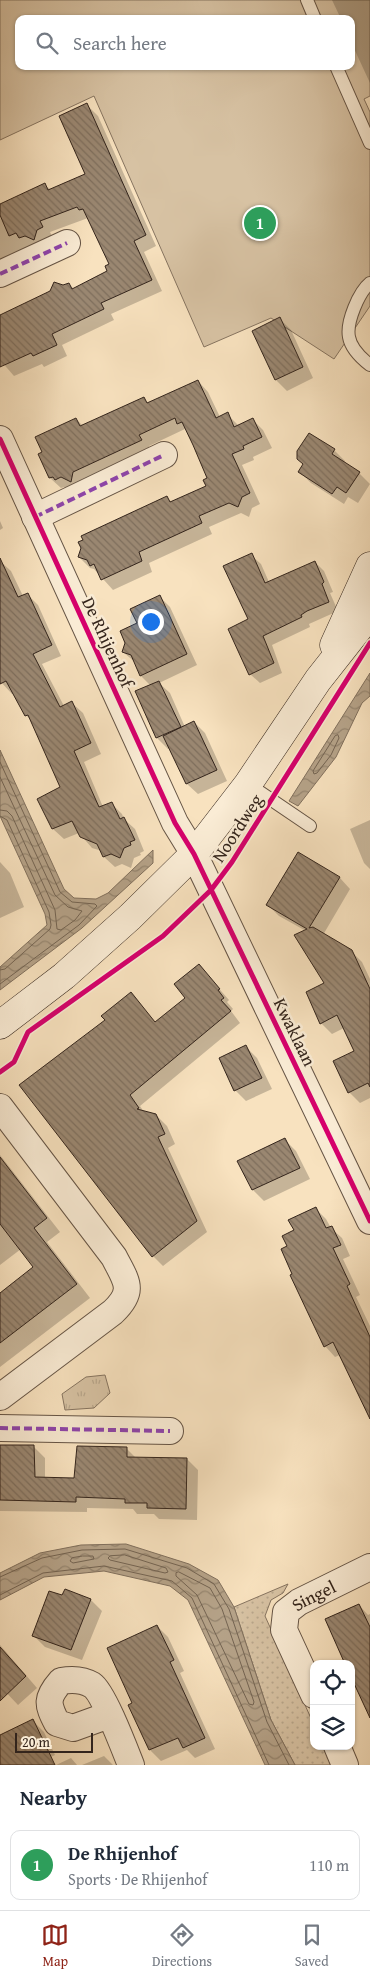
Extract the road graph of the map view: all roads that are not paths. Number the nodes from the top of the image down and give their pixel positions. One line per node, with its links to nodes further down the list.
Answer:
1 (307, 0): 2 (lane)
2 (313, 15)
3 (338, 70): 4 (lane)
4 (370, 143)
5 (67, 243): 6 (street)
6 (0, 274)
7 (370, 283): 8 (lane)
8 (370, 365)
9 (0, 439): 11 (street, De Rhijenhof)
10 (164, 455): 11 (street)
11 (35, 517): 16 (street, De Rhijenhof)
12 (370, 566): 13 (street, Noordweg)
13 (363, 610): 14 (street, Noordweg)
14 (248, 784): 15 (lane); 16 (street, Noordweg)
15 (310, 826)
16 (194, 854): 17 (street, Noordweg); 19 (street, Kwaklaan)
17 (0, 1025)
18 (0, 1107): 20 (street)
19 (370, 1222)
20 (0, 1397)
21 (0, 1428): 22 (street)
22 (170, 1431)
23 (370, 1567): 24 (street, Singel)
24 (310, 1686)
25 (109, 1715): 27 (street)
26 (339, 1750): 28 (street)
27 (131, 1765)
28 (346, 1765)

